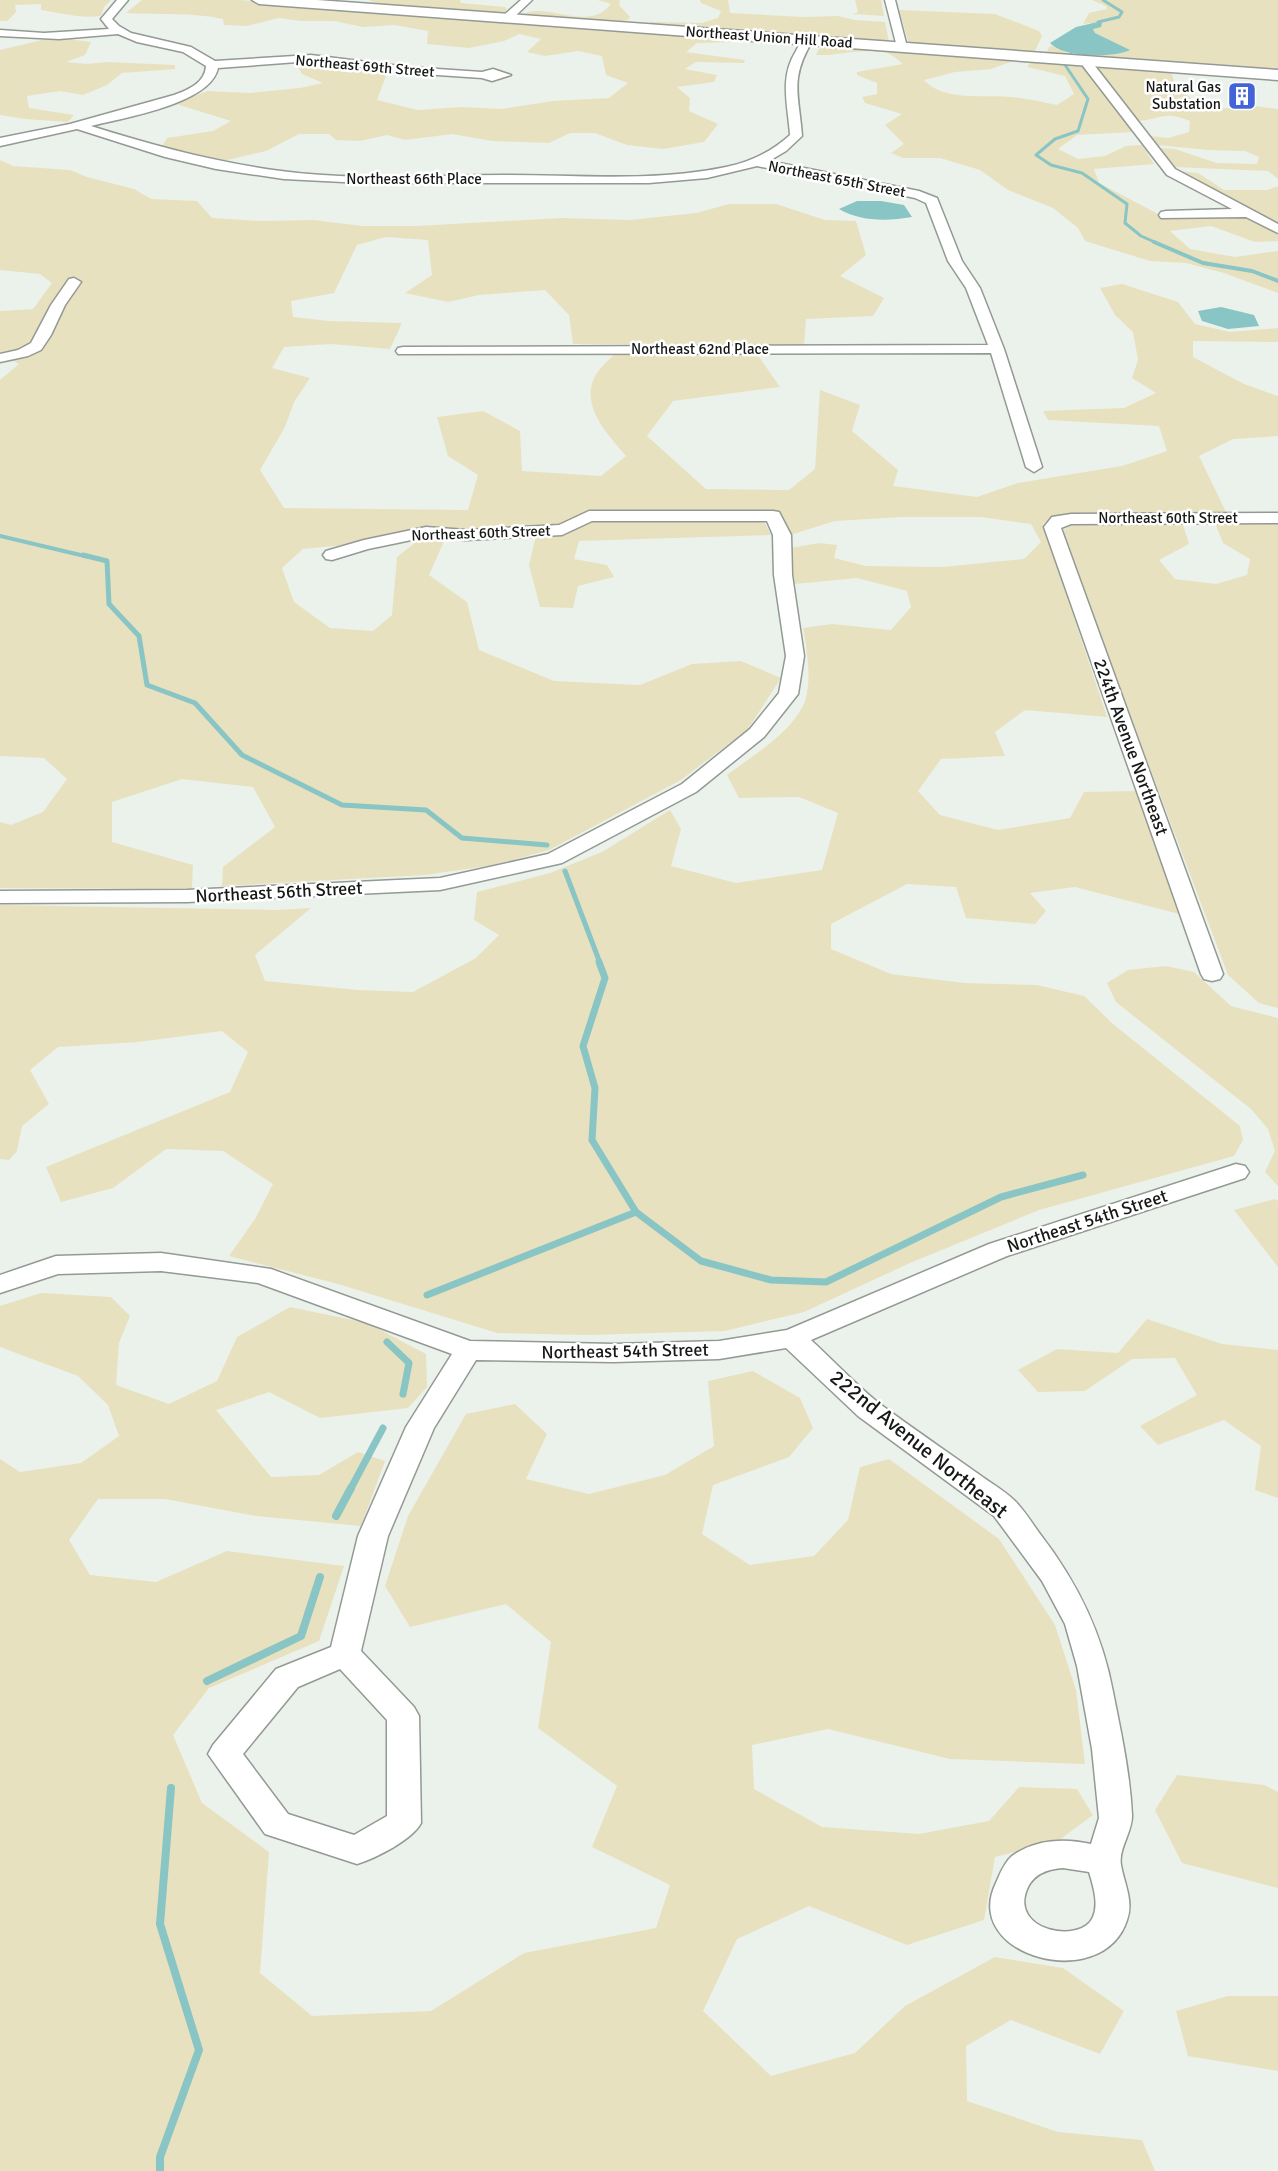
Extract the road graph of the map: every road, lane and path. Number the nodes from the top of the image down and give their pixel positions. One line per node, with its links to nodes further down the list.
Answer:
1 (123, 0): 8 (street)
2 (259, 0): 5 (street, Northeast Union Hill Road)
3 (527, 0): 6 (street)
4 (890, 0): 10 (street)
5 (351, 3): 6 (street, Northeast Union Hill Road)
6 (507, 18): 9 (street, Northeast Union Hill Road)
7 (0, 31): 8 (street)
8 (118, 31): 12 (street)
9 (808, 40): 10 (street, Northeast Union Hill Road); 17 (street)
10 (902, 47): 11 (street, Northeast Union Hill Road)
11 (1090, 62): 14 (street, Northeast Union Hill Road); 18 (street)
12 (212, 65): 13 (street, Northeast 69th Street); 15 (street)
13 (483, 75)
14 (1278, 75)
15 (79, 126): 16 (street); 17 (street, Northeast 66th Place)
16 (0, 142)
17 (754, 162): 22 (street, Northeast 65th Street)
18 (1246, 213): 19 (street); 20 (street)
19 (1166, 215)
20 (1278, 229)
21 (74, 282): 24 (street)
22 (997, 349): 23 (street, Northeast 62nd Place); 25 (street)
23 (403, 351)
24 (0, 358)
25 (1034, 467)
26 (773, 516): 29 (street, Northeast 60th Street); 30 (street, Northeast 56th Street)
27 (1278, 518): 28 (street, Northeast 60th Street)
28 (1058, 521): 31 (street, 224th Avenue Northeast)
29 (332, 555)
30 (0, 897)
31 (1212, 974)
32 (1236, 1172): 34 (street, Northeast 54th Street)
33 (0, 1284): 35 (street, Northeast 54th Street)
34 (792, 1338): 35 (street, Northeast 54th Street); 37 (street, 222nd Avenue Northeast)
35 (468, 1350): 36 (street)
36 (345, 1654): 36 (street)
37 (1103, 1862)

